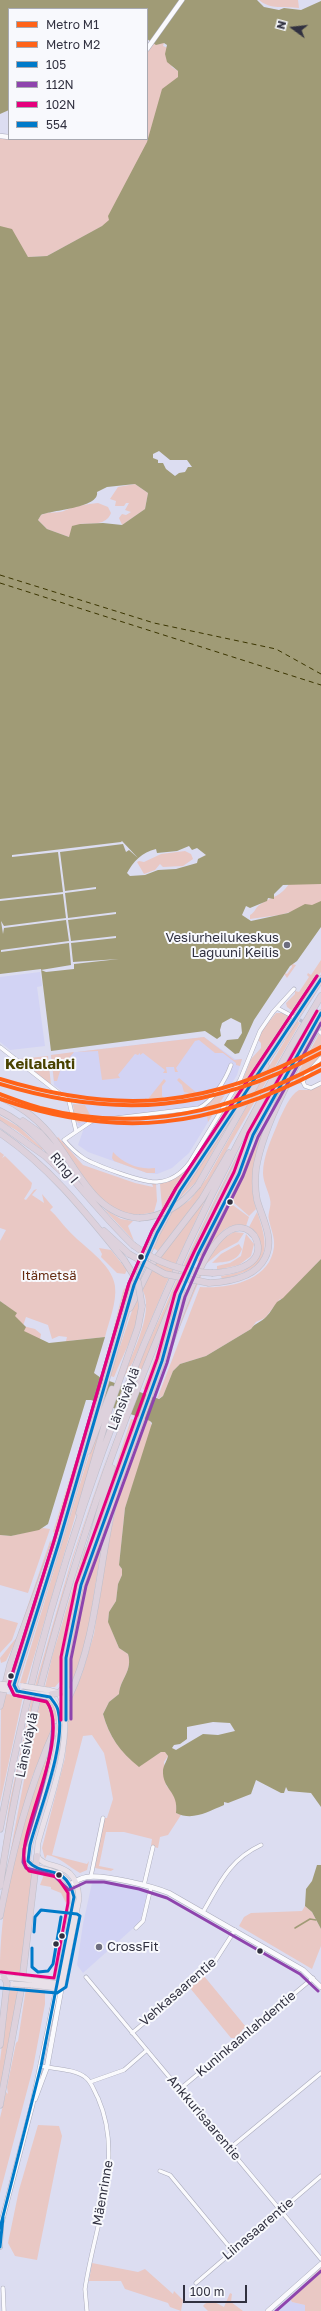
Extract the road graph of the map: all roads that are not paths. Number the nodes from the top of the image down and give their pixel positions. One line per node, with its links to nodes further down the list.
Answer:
1 (182, 0): 2 (street)
2 (148, 47)
3 (321, 979): 10 (highway)
4 (294, 989): 6 (street)
5 (321, 996): 19 (highway, Länsiväylä)
6 (277, 1008): 8 (street); 20 (street)
7 (321, 1013): 22 (highway, Länsiväylä)
8 (292, 1016)
9 (321, 1022): 25 (highway, bridge)
10 (285, 1033): 24 (highway, bridge); 26 (highway)
11 (0, 1047): 20 (street)
12 (321, 1058): 14 (street)
13 (231, 1065): 20 (street)
14 (321, 1084)
15 (0, 1097): 24 (highway)
16 (0, 1111): 17 (highway, Ring I)
17 (12, 1117): 23 (highway, Ring I); 24 (highway)
18 (2, 1125): 23 (highway)
19 (246, 1129): 26 (highway); 33 (highway, Länsiväylä)
20 (76, 1131)
21 (0, 1133): 25 (highway, Ring I)
22 (253, 1135): 27 (highway); 29 (highway, Länsiväylä)
23 (68, 1174): 27 (highway, Ring I, bridge)
24 (79, 1176)
25 (99, 1227): 28 (highway, bridge)
26 (111, 1361): 30 (highway)
27 (162, 1361): 31 (highway)
28 (107, 1409): 30 (highway); 33 (highway)
29 (127, 1415): 34 (highway); 55 (highway, Länsiväylä)
30 (81, 1465): 32 (highway)
31 (124, 1466): 34 (highway); 42 (highway)
32 (65, 1518): 36 (highway); 43 (highway)
33 (72, 1544): 47 (highway, Länsiväylä)
34 (81, 1585): 37 (highway)
35 (0, 1684): 36 (main road, bridge)
36 (11, 1685): 39 (highway)
37 (65, 1686): 41 (highway); 44 (highway)
38 (0, 1690): 39 (main road, bridge)
39 (20, 1690): 40 (main road, bridge)
40 (47, 1692): 41 (highway); 51 (main road)
41 (59, 1693): 44 (main road)
42 (70, 1697)
43 (0, 1706)
44 (66, 1719): 50 (main road)
45 (56, 1727): 58 (highway)
46 (103, 1818): 52 (street)
47 (0, 1829)
48 (261, 1846): 57 (street)
49 (153, 1847): 54 (street)
50 (37, 1856): 51 (highway); 53 (main road)
51 (36, 1867): 53 (main road); 73 (highway)
52 (91, 1876): 53 (street); 54 (street)
53 (72, 1883): 64 (main road)
54 (144, 1885): 56 (street)
55 (0, 1886)
56 (151, 1887): 57 (street); 59 (street)
57 (203, 1912): 60 (street)
58 (0, 1916)
59 (136, 1928)
60 (235, 1930): 62 (street); 66 (street, Vehkasaarentie)
61 (86, 1977): 66 (street, Ankkurisaarentie)
62 (313, 1978): 65 (street); 72 (street, Kuninkaanlahdentie)
63 (5, 1980): 64 (main road, bridge); 67 (highway)
64 (59, 1985): 69 (street)
65 (321, 1987)
66 (132, 2032): 68 (street, Ankkurisaarentie)
67 (0, 2045)
68 (147, 2050): 71 (street); 72 (street, Ankkurisaarentie)
69 (44, 2066): 71 (street); 78 (street)
70 (321, 2073): 74 (street)
71 (90, 2082): 86 (street, Mäenrinne)
72 (180, 2089): 74 (street, Ankkurisaarentie)
73 (0, 2105)
74 (230, 2148): 77 (street, Ankkurisaarentie)
75 (160, 2171): 80 (street)
76 (321, 2176): 77 (street, Liinasaarentie)
77 (280, 2210): 80 (street, Liinasaarentie); 81 (street, Ankkurisaarentie)
78 (1, 2226): 79 (street)
79 (0, 2247)
80 (232, 2250): 83 (street, Liinasaarentie)
81 (321, 2260)
82 (321, 2264): 87 (street)
83 (196, 2283)
84 (3, 2288): 85 (street)
85 (4, 2311)
86 (87, 2311)
87 (268, 2311)

